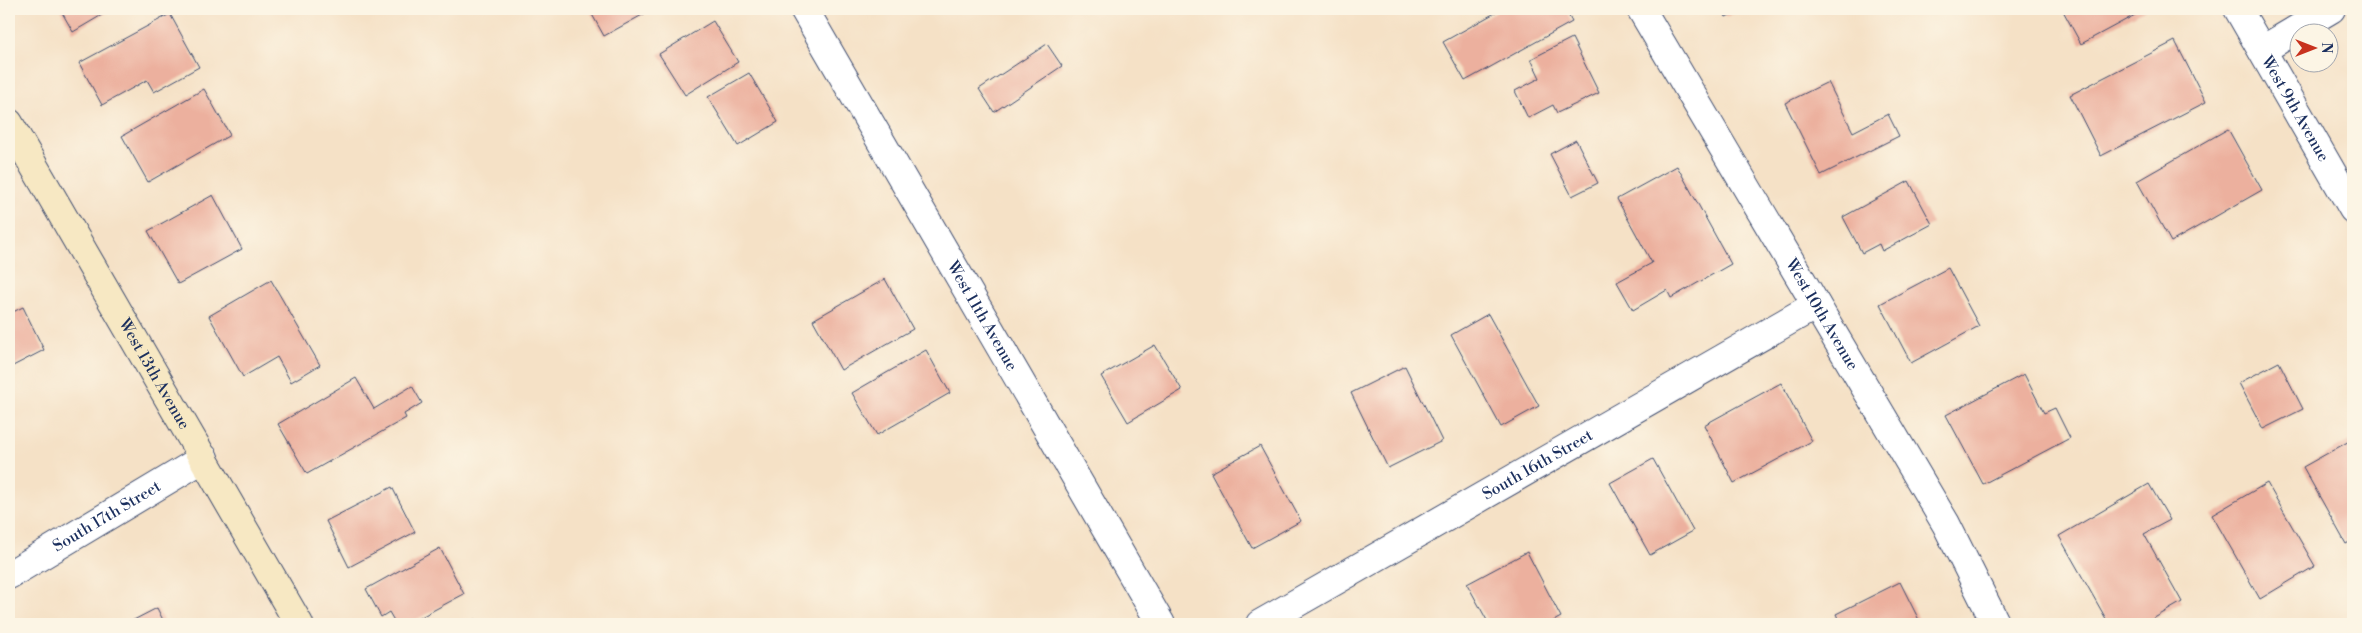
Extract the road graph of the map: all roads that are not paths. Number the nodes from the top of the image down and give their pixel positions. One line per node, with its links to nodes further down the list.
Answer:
1 (804, 9): 12 (street, West 11th Avenue)
2 (1641, 9): 8 (street, West 10th Avenue)
3 (2238, 9): 5 (street, West 9th Avenue)
4 (2331, 9): 5 (street)
5 (2262, 50): 7 (street, West 9th Avenue)
6 (9, 123): 9 (street, West 13th Avenue)
7 (2353, 209)
8 (1816, 305): 13 (street, South 16th Street); 14 (street, West 10th Avenue)
9 (204, 458): 10 (street, South 17th Street); 11 (street, West 13th Avenue)
10 (9, 575)
11 (299, 624)
12 (1161, 624)
13 (1260, 624)
14 (1996, 624)

